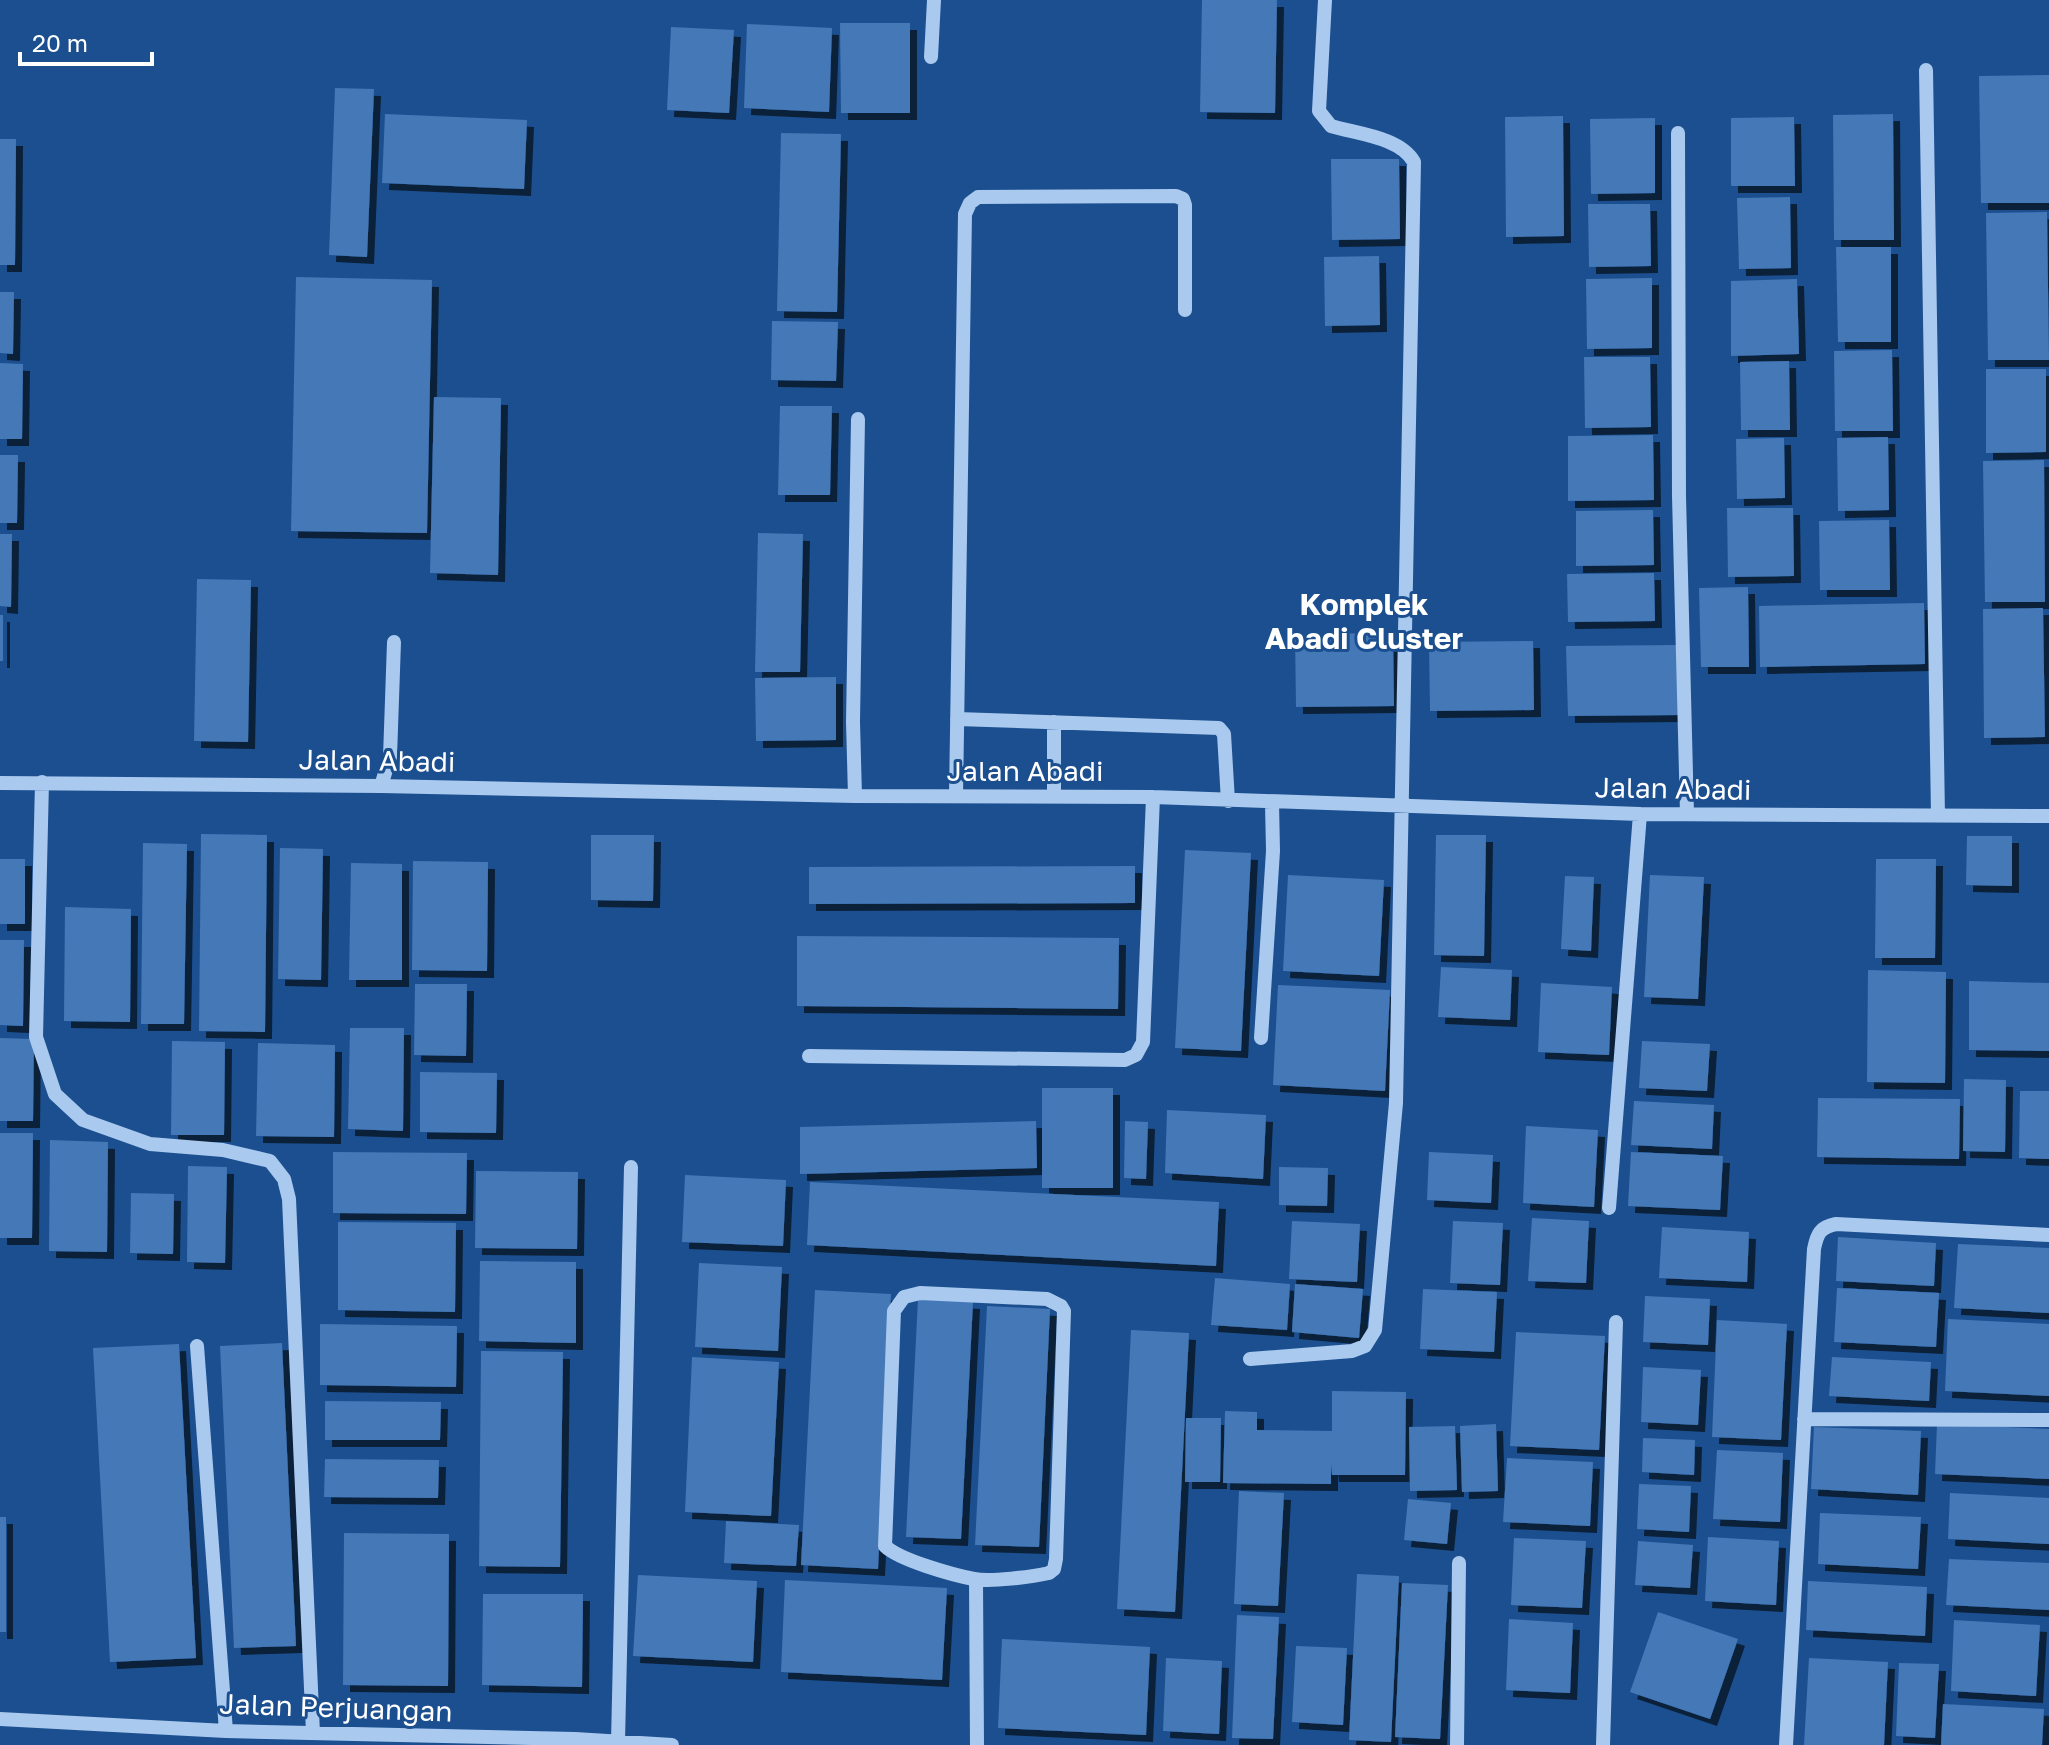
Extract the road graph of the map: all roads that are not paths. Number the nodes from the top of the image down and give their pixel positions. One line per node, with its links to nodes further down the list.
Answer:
1 (934, 0): 3 (street)
2 (1325, 0): 20 (street)
3 (931, 57)
4 (1926, 70): 23 (street)
5 (1678, 133): 22 (street)
6 (1185, 310): 9 (street)
7 (858, 419): 14 (street)
8 (394, 642): 13 (street)
9 (957, 719): 10 (street); 15 (street)
10 (1054, 722): 16 (street); 18 (street)
11 (42, 782): 12 (street, Jalan Abadi); 13 (street, Jalan Abadi); 39 (street)
12 (0, 783)
13 (381, 786): 14 (street, Jalan Abadi)
14 (855, 796): 15 (street, Jalan Abadi)
15 (956, 796): 16 (street, Jalan Abadi)
16 (1054, 796): 17 (street, Jalan Abadi)
17 (1153, 797): 18 (street, Jalan Abadi); 26 (street)
18 (1228, 801): 19 (street, Jalan Abadi)
19 (1272, 803): 20 (street, Jalan Abadi); 25 (street)
20 (1401, 805): 21 (street, Jalan Abadi); 32 (street)
21 (1640, 814): 22 (street, Jalan Abadi); 28 (street)
22 (1687, 814): 23 (street, Jalan Abadi)
23 (1938, 816): 24 (street, Jalan Abadi)
24 (2049, 816)
25 (1261, 1038)
26 (809, 1056)
27 (631, 1167): 41 (street)
28 (1609, 1208)
29 (2049, 1235): 33 (street)
30 (1616, 1322): 45 (street)
31 (197, 1346): 38 (street)
32 (1250, 1359)
33 (1804, 1419): 34 (street); 46 (street)
34 (2049, 1420)
35 (1459, 1563): 44 (street)
36 (976, 1580): 36 (street); 43 (street)
37 (0, 1719): 38 (street, Jalan Perjuangan)
38 (226, 1731): 39 (street, Jalan Perjuangan)
39 (313, 1733): 40 (street, Jalan Perjuangan)
40 (575, 1742): 41 (street, Jalan Perjuangan)
41 (618, 1742): 42 (street, Jalan Perjuangan)
42 (672, 1745)
43 (977, 1745)
44 (1457, 1745)
45 (1603, 1745)
46 (1786, 1745)

